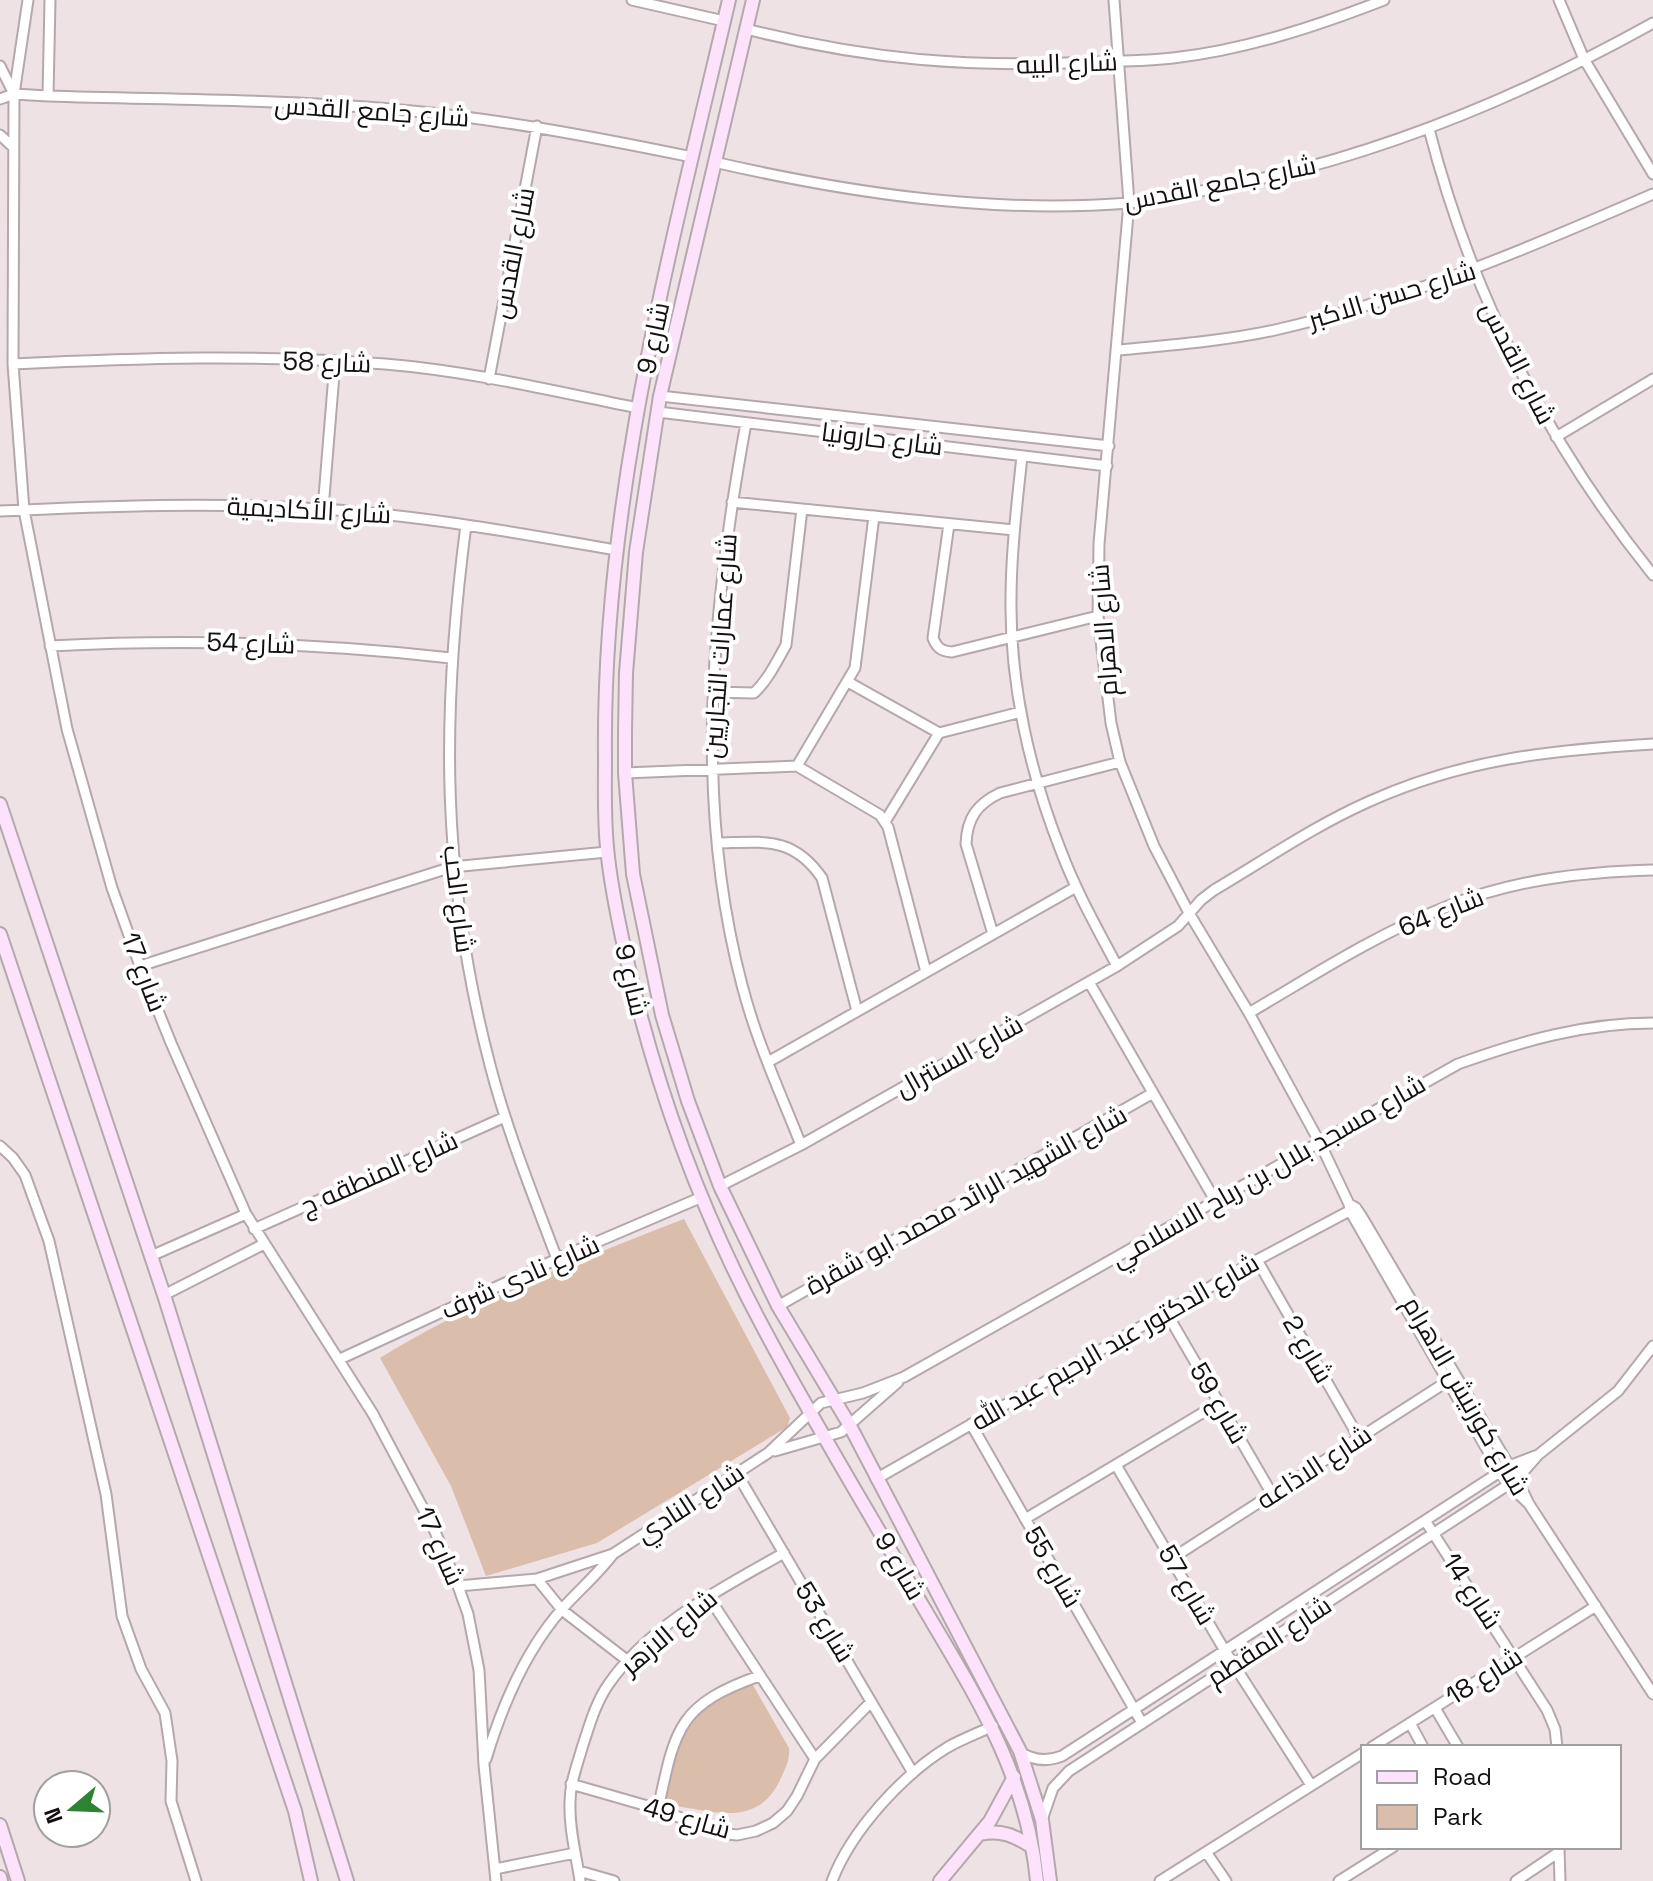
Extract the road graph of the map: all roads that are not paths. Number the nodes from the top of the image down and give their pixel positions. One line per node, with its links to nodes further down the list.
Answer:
1 (28, 0): 15 (street, شارع 17)
2 (50, 0): 16 (street)
3 (632, 0): 9 (street)
4 (729, 0): 9 (main road, شارع 9)
5 (753, 0): 11 (main road, شارع 9)
6 (1114, 0): 13 (street, شارع الاهرام)
7 (1382, 0): 13 (street, شارع البيه)
8 (1559, 0): 12 (street)
9 (724, 21): 22 (main road, شارع 9)
10 (1653, 23): 12 (street, شارع جامع القدس)
11 (746, 29): 13 (street, شارع البيه); 23 (main road, شارع 9)
12 (1584, 59): 19 (street, شارع جامع القدس); 24 (street)
13 (1118, 61): 26 (street, شارع الاهرام)
14 (0, 66): 15 (street)
15 (14, 94): 16 (street, شارع جامع القدس); 17 (street); 21 (street, شارع 17)
16 (48, 96): 18 (street, شارع جامع القدس)
17 (0, 99)
18 (537, 126): 22 (street, شارع جامع القدس); 31 (street, شارع القدس)
19 (1429, 129): 26 (street, شارع جامع القدس); 27 (street, شارع القدس)
20 (0, 135): 21 (street)
21 (13, 147): 30 (street, شارع 17)
22 (692, 157): 34 (main road, شارع 9)
23 (714, 162): 26 (street, شارع جامع القدس); 33 (main road, شارع 9)
24 (1653, 174)
25 (1653, 194): 27 (street, شارع حسن الاكبر)
26 (1129, 203): 28 (street, شارع الاهرام)
27 (1473, 271): 28 (street, شارع حسن الاكبر); 37 (street, شارع القدس)
28 (1118, 350): 38 (street, شارع الاهرام)
29 (335, 362): 30 (street, شارع 58); 31 (street, شارع 58); 42 (street)
30 (13, 364): 44 (street, شارع 17)
31 (489, 379): 34 (street, شارع 58)
32 (1653, 379): 37 (street)
33 (660, 396): 35 (main road, شارع 9); 38 (street, شارع حارونيا)
34 (638, 408): 50 (main road, شارع 9)
35 (658, 412): 36 (street, شارع حارونيا); 64 (main road, شارع 9)
36 (746, 423): 39 (street, شارع حارونيا); 41 (street, شارع عمارات التجاريين)
37 (1556, 437): 51 (street, شارع القدس)
38 (1109, 446): 40 (street, شارع الاهرام)
39 (1022, 456): 40 (street, شارع حارونيا); 49 (street)
40 (1107, 466): 52 (street, شارع الاهرام)
41 (732, 502): 43 (street); 57 (street, شارع عمارات التجاريين)
42 (323, 509): 44 (street, شارع الأكاديمية); 48 (street, شارع الأكاديمية)
43 (802, 509): 46 (street); 57 (street)
44 (24, 510): 45 (street, شارع الأكاديمية); 54 (street, شارع 17)
45 (0, 511)
46 (874, 516): 47 (street); 56 (street)
47 (949, 524): 49 (street); 53 (street)
48 (466, 525): 50 (street, شارع الأكاديمية); 55 (street, شارع الحب)
49 (1014, 530): 53 (street)
50 (616, 550): 69 (main road, شارع 9)
51 (1653, 575)
52 (1098, 616): 53 (street); 61 (street, شارع الاهرام)
53 (1013, 637): 58 (street)
54 (50, 646): 55 (street, شارع 54); 76 (street, شارع 17)
55 (451, 658): 70 (street, شارع الحب)
56 (848, 682): 59 (street); 62 (street)
57 (712, 692): 63 (street, شارع عمارات التجاريين)
58 (1021, 712): 59 (street); 65 (street)
59 (939, 733): 67 (street)
60 (1653, 744): 73 (street, شارع السنترال)
61 (1120, 762): 65 (street); 73 (street, شارع الاهرام)
62 (797, 766): 63 (street); 67 (street)
63 (711, 769): 64 (street); 68 (street, شارع عمارات التجاريين)
64 (625, 773): 89 (main road, شارع 9)
65 (1038, 784): 72 (street); 75 (street)
66 (0, 804): 96 (main road)
67 (886, 820): 78 (street)
68 (718, 843): 80 (street); 83 (street, شارع عمارات التجاريين)
69 (607, 852): 70 (street); 90 (main road, شارع 9)
70 (452, 867): 76 (street); 85 (street, شارع الحب)
71 (1653, 870): 81 (street, شارع 64)
72 (1076, 887): 75 (street); 77 (street)
73 (1189, 913): 77 (street, شارع السنترال); 81 (street, شارع الاهرام)
74 (0, 934): 174 (main road)
75 (993, 934): 78 (street)
76 (140, 966): 93 (street, شارع 17)
77 (1117, 966): 79 (street, شارع السنترال)
78 (926, 972): 80 (street)
79 (1089, 982): 84 (street); 87 (street, شارع السنترال)
80 (857, 1011): 83 (street)
81 (1249, 1013): 86 (street, شارع الاهرام)
82 (1653, 1023): 86 (street, شارع مسجد بلال بن رباح الاسلامي)
83 (768, 1062): 87 (street, شارع عمارات التجاريين)
84 (1153, 1093): 91 (street); 100 (street, شارع الشهيد الرائد محمد ابو شقرة)
85 (505, 1117): 94 (street, شارع المنطقه ج); 97 (street, شارع الحب)
86 (1320, 1143): 91 (street, شارع مسجد بلال بن رباح الاسلامي); 92 (street, شارع الاهرام)
87 (801, 1145): 89 (street, شارع السنترال)
88 (0, 1146): 173 (street)
89 (720, 1186): 100 (main road, شارع 9)
90 (702, 1197): 97 (street, شارع نادى شرف); 103 (main road, شارع 9)
91 (1216, 1202): 106 (street, شارع مسجد بلال بن رباح الاسلامي)
92 (1352, 1208): 98 (street, شارع الدكتور عبد الرحيم عبد الله); 107 (street, شارع كورنيش الاهرام)
93 (246, 1214): 94 (street, شارع 17); 96 (street)
94 (254, 1229): 95 (street, شارع 17)
95 (264, 1244): 99 (street); 105 (street, شارع 17)
96 (151, 1256): 99 (main road)
97 (557, 1259): 105 (street, شارع نادى شرف)
98 (1257, 1260): 101 (street, شارع الدكتور عبد الرحيم عبد الله); 114 (street, شارع 2)
99 (164, 1295): 175 (main road)
100 (778, 1306): 102 (main road, شارع 9)
101 (1166, 1312): 109 (street, شارع 59); 112 (street, شارع الدكتور عبد الرحيم عبد الله)
102 (788, 1325): 103 (main road); 108 (main road, شارع 9)
103 (763, 1327): 110 (main road, شارع 9)
104 (1653, 1346): 116 (street)
105 (340, 1359): 130 (street, شارع 17)
106 (904, 1377): 108 (street, شارع مسجد بلال بن رباح الاسلامي); 111 (street, شارع مسجد بلال بن رباح الاسلامي)
107 (1452, 1378): 114 (street, شارع الاذاعه); 118 (street, شارع كورنيش الاهرام)
108 (834, 1400): 110 (street, شارع النادي); 111 (main road, شارع 9)
109 (1219, 1403): 117 (street); 122 (street, شارع 59)
110 (811, 1412): 113 (main road, شارع 9); 115 (street, شارع النادي)
111 (849, 1424): 113 (street, شارع النادي); 120 (main road, شارع 9)
112 (971, 1424): 120 (street, شارع الدكتور عبد الرحيم عبد الله); 123 (street, شارع 55)
113 (825, 1437): 115 (street, شارع النادي); 145 (main road, شارع 9)
114 (1359, 1438): 122 (street, شارع الاذاعه)
115 (768, 1453): 119 (street, شارع النادي)
116 (1538, 1455): 118 (street); 121 (street)
117 (1116, 1465): 123 (street); 128 (street, شارع 57)
118 (1505, 1469): 121 (street, شارع كورنيش الاهرام); 124 (street, شارع المقطم)
119 (736, 1472): 126 (street, شارع 53); 127 (street, شارع النادي)
120 (876, 1479): 150 (main road, شارع 9)
121 (1513, 1482): 125 (street, شارع المقطم); 132 (street, شارع كورنيش الاهرام)
122 (1272, 1494): 128 (street, شارع الاذاعه)
123 (1025, 1519): 142 (street, شارع 55)
124 (1426, 1522): 125 (street, شارع 14); 134 (street, شارع المقطم)
125 (1434, 1533): 135 (street, شارع 14); 137 (street, شارع المقطم)
126 (784, 1553): 131 (street, شارع الازهر); 140 (street, شارع 53)
127 (613, 1554): 129 (street, شارع النادي); 133 (street, شارع النادي)
128 (1171, 1559): 134 (street, شارع 57)
129 (537, 1579): 130 (street, شارع النادي); 133 (street)
130 (458, 1586): 153 (street, شارع 17)
131 (708, 1596): 136 (street, شارع الازهر); 138 (street)
132 (1596, 1606): 135 (street, شارع 18); 139 (street, شارع كورنيش الاهرام)
133 (562, 1610): 136 (street); 153 (street, شارع النادي)
134 (1225, 1651): 137 (street, شارع 57); 142 (street, شارع المقطم)
135 (1515, 1657): 141 (street, شارع 18); 149 (street, شارع 14)
136 (628, 1661): 156 (street, شارع الازهر)
137 (1233, 1663): 143 (street, شارع المقطم); 157 (street, شارع 57)
138 (759, 1676): 152 (street); 158 (street)
139 (1653, 1694)
140 (871, 1702): 152 (street, شارع 49); 154 (street, شارع 53)
141 (1435, 1708): 144 (street, شارع 18); 148 (street)
142 (1135, 1710): 143 (street, شارع 55); 150 (street, شارع المقطم)
143 (1142, 1723): 159 (street, شارع المقطم)
144 (1410, 1723): 146 (street, شارع 18); 147 (street)
145 (993, 1726): 154 (street); 155 (main road, شارع 9)
146 (1375, 1745)
147 (1422, 1745)
148 (1457, 1745)
149 (1557, 1745)
150 (1020, 1751): 159 (main road, شارع 9)
151 (1361, 1754): 157 (street)
152 (815, 1759): 158 (street, شارع 49)
153 (484, 1765): 169 (street, شارع 17)
154 (913, 1773): 171 (street)
155 (1014, 1776): 161 (main road); 163 (main road, شارع 9)
156 (571, 1784): 158 (street, شارع 49); 167 (street, شارع الازهر)
157 (1311, 1785): 166 (street)
158 (658, 1809)
159 (1042, 1820): 181 (main road, شارع 9)
160 (0, 1825): 168 (main road)
161 (980, 1834): 163 (main road); 179 (main road)
162 (0, 1847): 168 (main road)
163 (1032, 1847): 180 (main road, شارع 9)
164 (1390, 1849): 184 (street)
165 (1559, 1850): 185 (street); 186 (street)
166 (1206, 1852): 182 (street); 183 (street)
167 (575, 1853): 169 (street); 170 (street, شارع الازهر)
168 (14, 1868): 172 (main road)
169 (495, 1869): 176 (street, شارع 17)
170 (580, 1876): 177 (street)
171 (834, 1878): 178 (street)
172 (18, 1881)
173 (196, 1881)
174 (311, 1881)
175 (347, 1881)
176 (496, 1881)
177 (614, 1881)
178 (825, 1881)
179 (940, 1881)
180 (1037, 1881)
181 (1050, 1881)
182 (1160, 1881)
183 (1226, 1881)
184 (1339, 1881)
185 (1516, 1881)
186 (1560, 1881)

